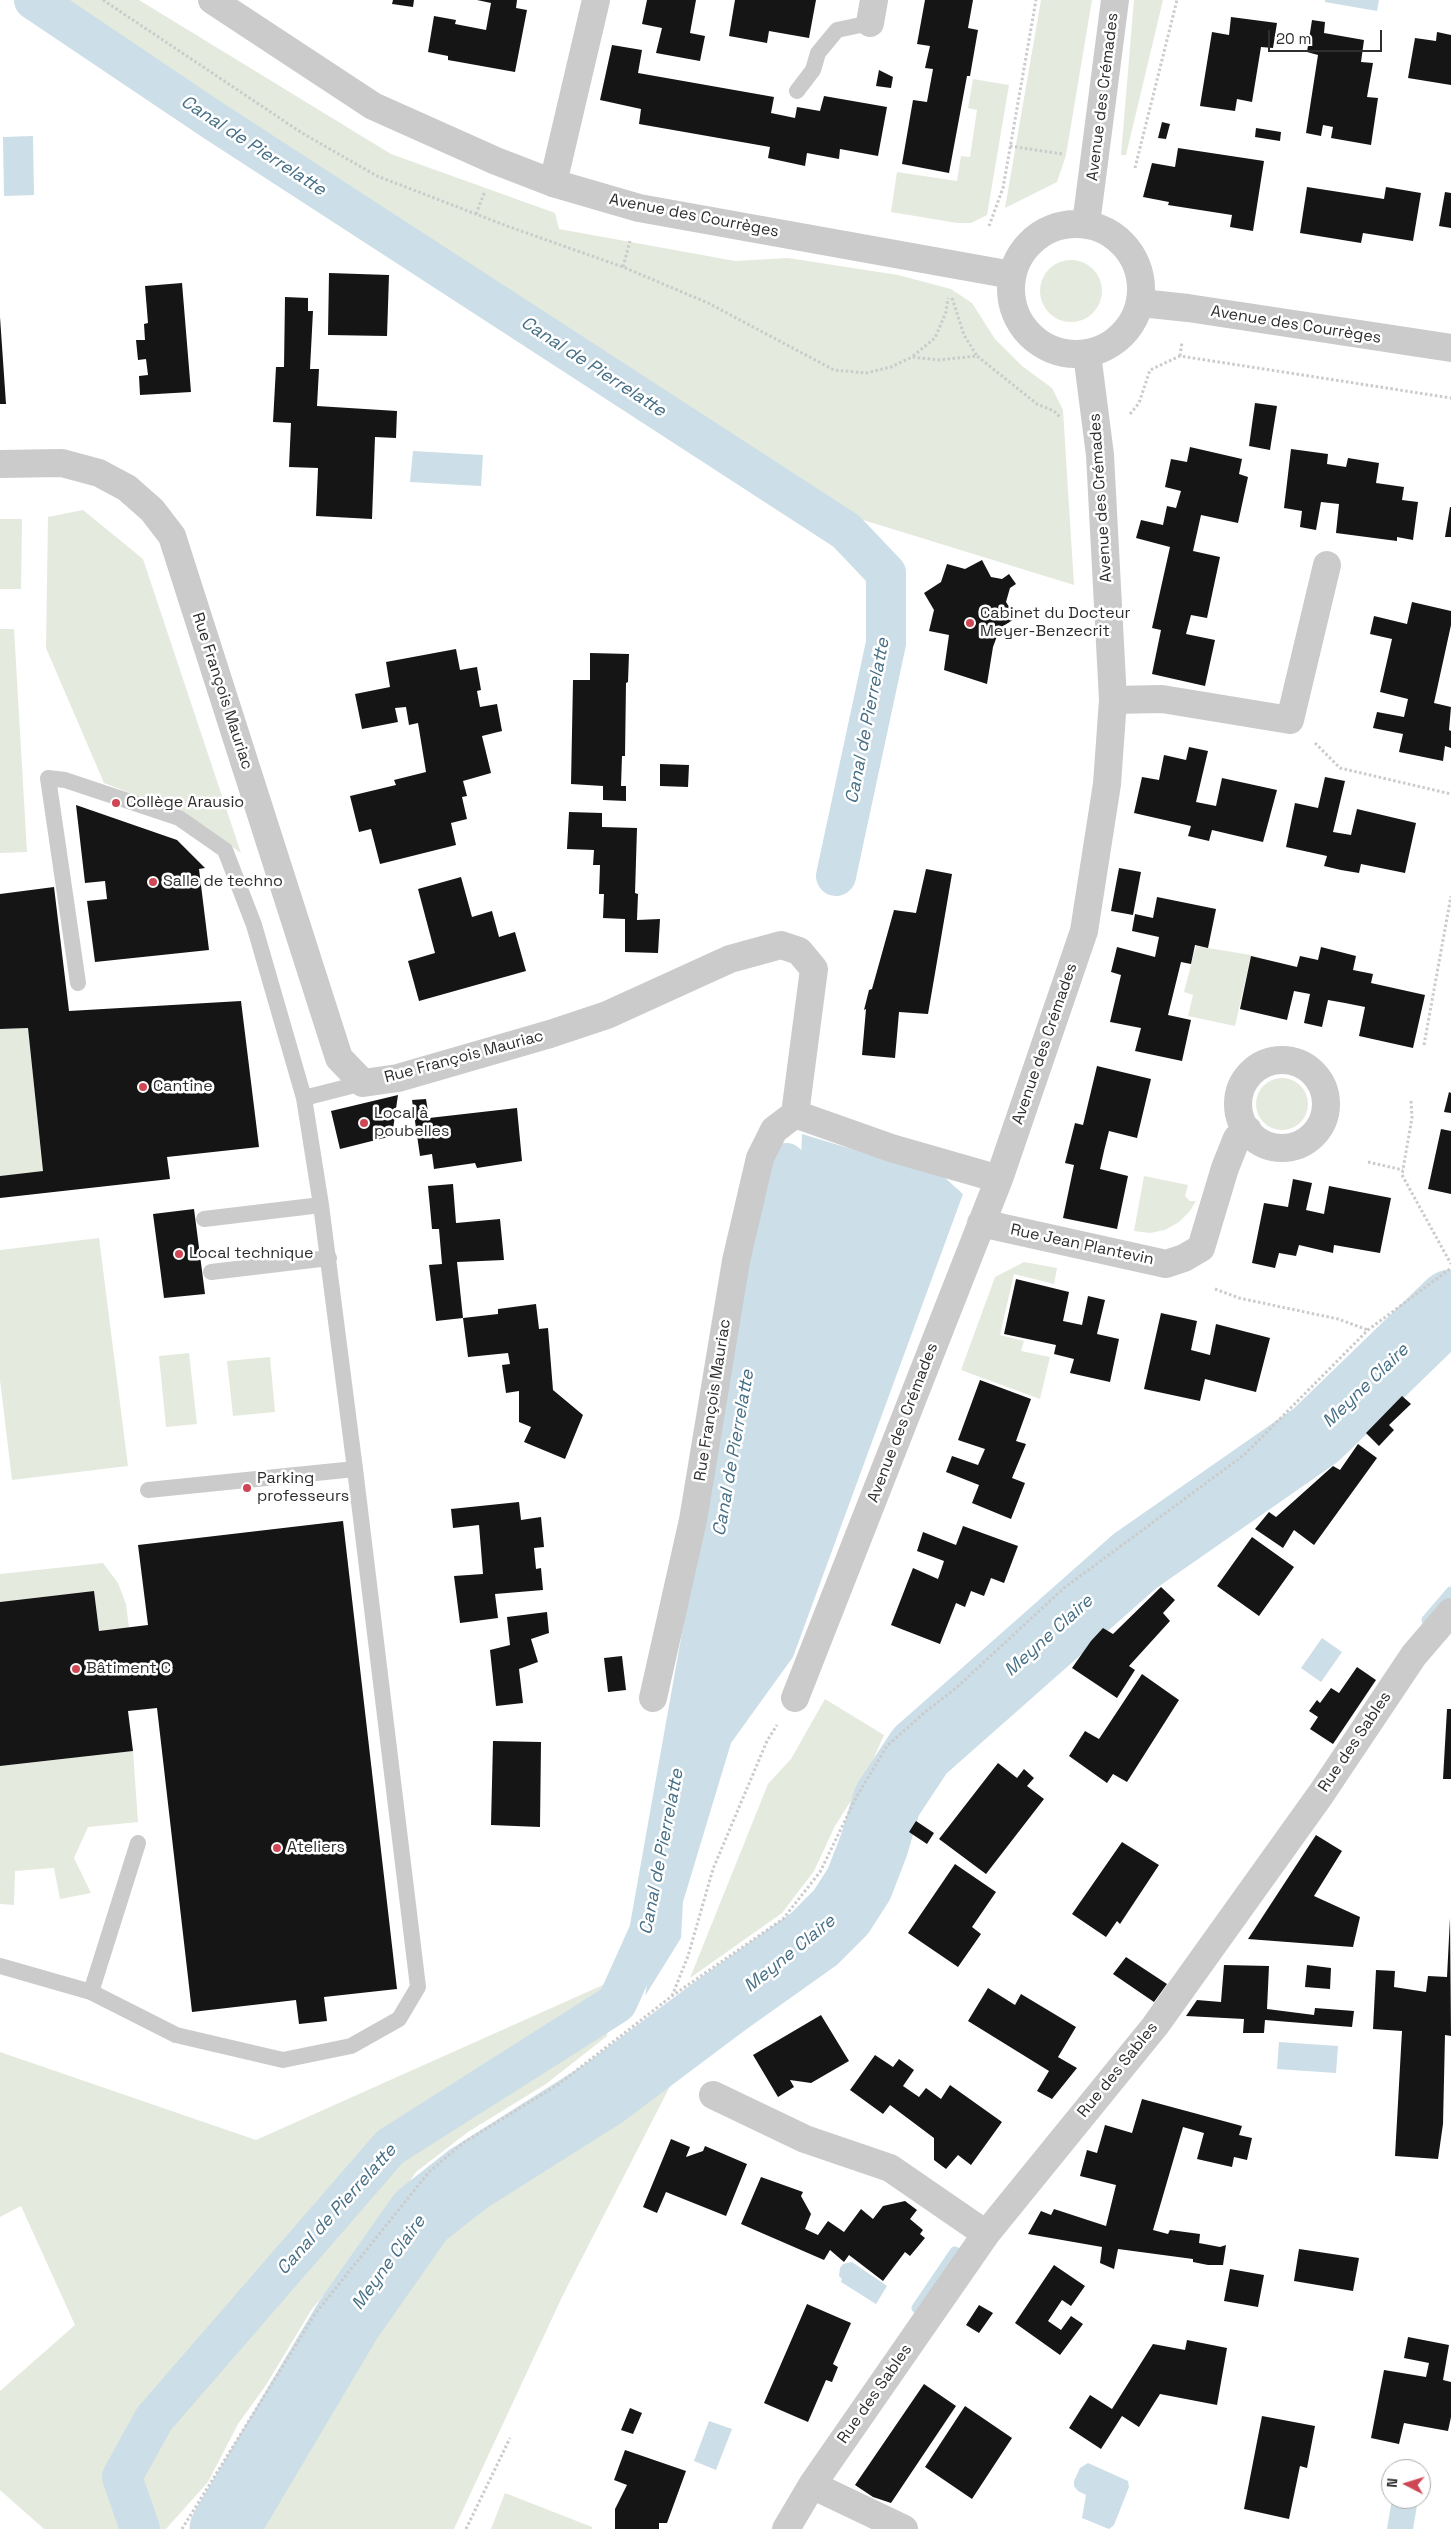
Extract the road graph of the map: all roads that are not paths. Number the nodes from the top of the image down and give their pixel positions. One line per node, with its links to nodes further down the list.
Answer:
1 (212, 0): 6 (street, Avenue des Courrèges)
2 (596, 0): 6 (street)
3 (1115, 0): 7 (street, Avenue des Crémades)
4 (872, 12): 5 (lane)
5 (797, 91)
6 (553, 183): 8 (street, Avenue des Courrèges)
7 (1086, 224): 8 (street); 9 (street)
8 (1012, 275): 11 (street)
9 (1140, 303): 10 (street, Avenue des Courrèges); 11 (street)
10 (1451, 348)
11 (1087, 354): 14 (street, Avenue des Crémades)
12 (0, 464): 16 (street, Rue François Mauriac)
13 (1327, 565): 14 (street)
14 (1113, 700): 20 (street, Avenue des Crémades)
15 (78, 983): 17 (lane)
16 (363, 1083): 17 (lane); 18 (street, Rue François Mauriac)
17 (304, 1098): 21 (lane)
18 (795, 1114): 20 (street); 29 (street, Rue François Mauriac)
19 (1248, 1130): 23 (street, Rue Jean Plantevin)
20 (999, 1179): 23 (street, Avenue des Crémades)
21 (321, 1205): 22 (lane); 24 (lane)
22 (204, 1219)
23 (982, 1224): 30 (street, Avenue des Crémades)
24 (329, 1258): 25 (lane); 26 (lane)
25 (211, 1272)
26 (356, 1469): 27 (lane); 33 (lane)
27 (148, 1490)
28 (1451, 1612): 35 (street, Rue des Sables)
29 (653, 1698)
30 (796, 1698)
31 (138, 1843): 33 (lane)
32 (0, 1966): 33 (lane)
33 (91, 1992)
34 (713, 2095): 35 (street)
35 (986, 2234): 36 (street, Rue des Sables)
36 (812, 2485): 37 (street, Rue des Sables); 38 (street)
37 (786, 2529)
38 (904, 2529)

